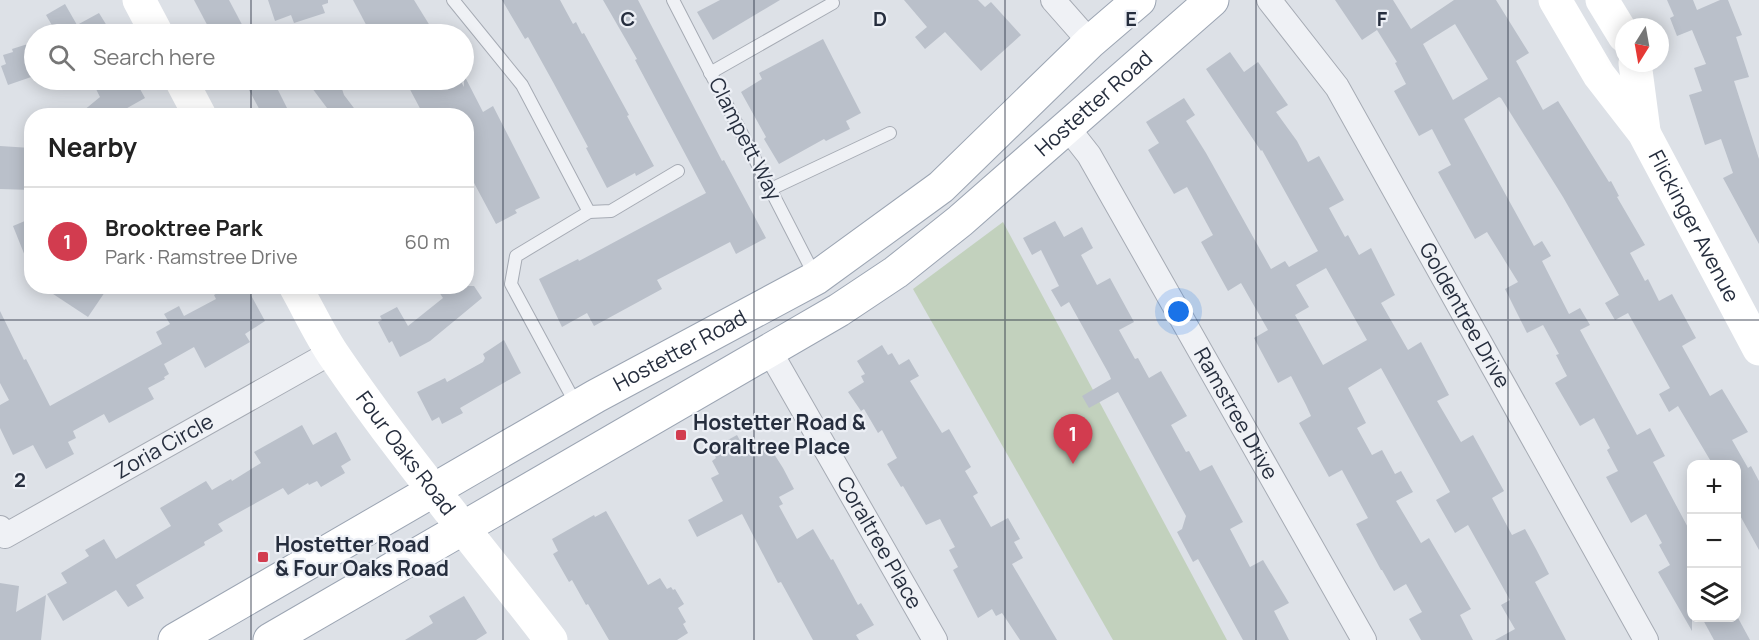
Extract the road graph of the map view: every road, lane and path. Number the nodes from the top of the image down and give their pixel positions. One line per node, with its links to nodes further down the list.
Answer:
1 (139, 0): 12 (main road)
2 (453, 0): 13 (lane)
3 (673, 0): 17 (lane, Clampett Way)
4 (1053, 0): 15 (street)
5 (1138, 0): 15 (main road, Hostetter Road)
6 (1212, 0): 20 (main road, Hostetter Road)
7 (1269, 0): 40 (street, Goldentree Drive)
8 (1556, 0): 22 (main road, Flickinger Avenue)
9 (1602, 0): 11 (main road)
10 (834, 3): 17 (lane)
11 (1615, 21)
12 (152, 24)
13 (472, 24)
14 (474, 26): 25 (lane)
15 (1090, 42): 26 (main road, Hostetter Road)
16 (1636, 72): 22 (main road, Flickinger Avenue)
17 (710, 73): 24 (lane, Clampett Way)
18 (186, 90): 19 (main road)
19 (196, 108)
20 (1067, 127): 29 (main road, Hostetter Road); 39 (street, Ramstree Drive)
21 (890, 133): 24 (lane)
22 (1644, 133): 28 (main road, Flickinger Avenue)
23 (678, 171): 25 (lane)
24 (771, 189): 26 (lane, Clampett Way)
25 (589, 212): 31 (lane)
26 (816, 278): 31 (main road, Hostetter Road)
27 (299, 294): 30 (main road, Four Oaks Road)
28 (1759, 349)
29 (769, 351): 33 (main road, Hostetter Road); 38 (street, Coraltree Place)
30 (332, 352): 32 (main road, Four Oaks Road); 34 (street, Zoria Circle)
31 (577, 407): 32 (main road, Hostetter Road)
32 (433, 489): 33 (main road, Four Oaks Road); 35 (main road, Hostetter Road)
33 (464, 527): 36 (main road, Hostetter Road); 37 (main road, Four Oaks Road)
34 (0, 528)
35 (175, 640)
36 (270, 640)
37 (551, 640)
38 (935, 640)
39 (1364, 640)
40 (1646, 640)

